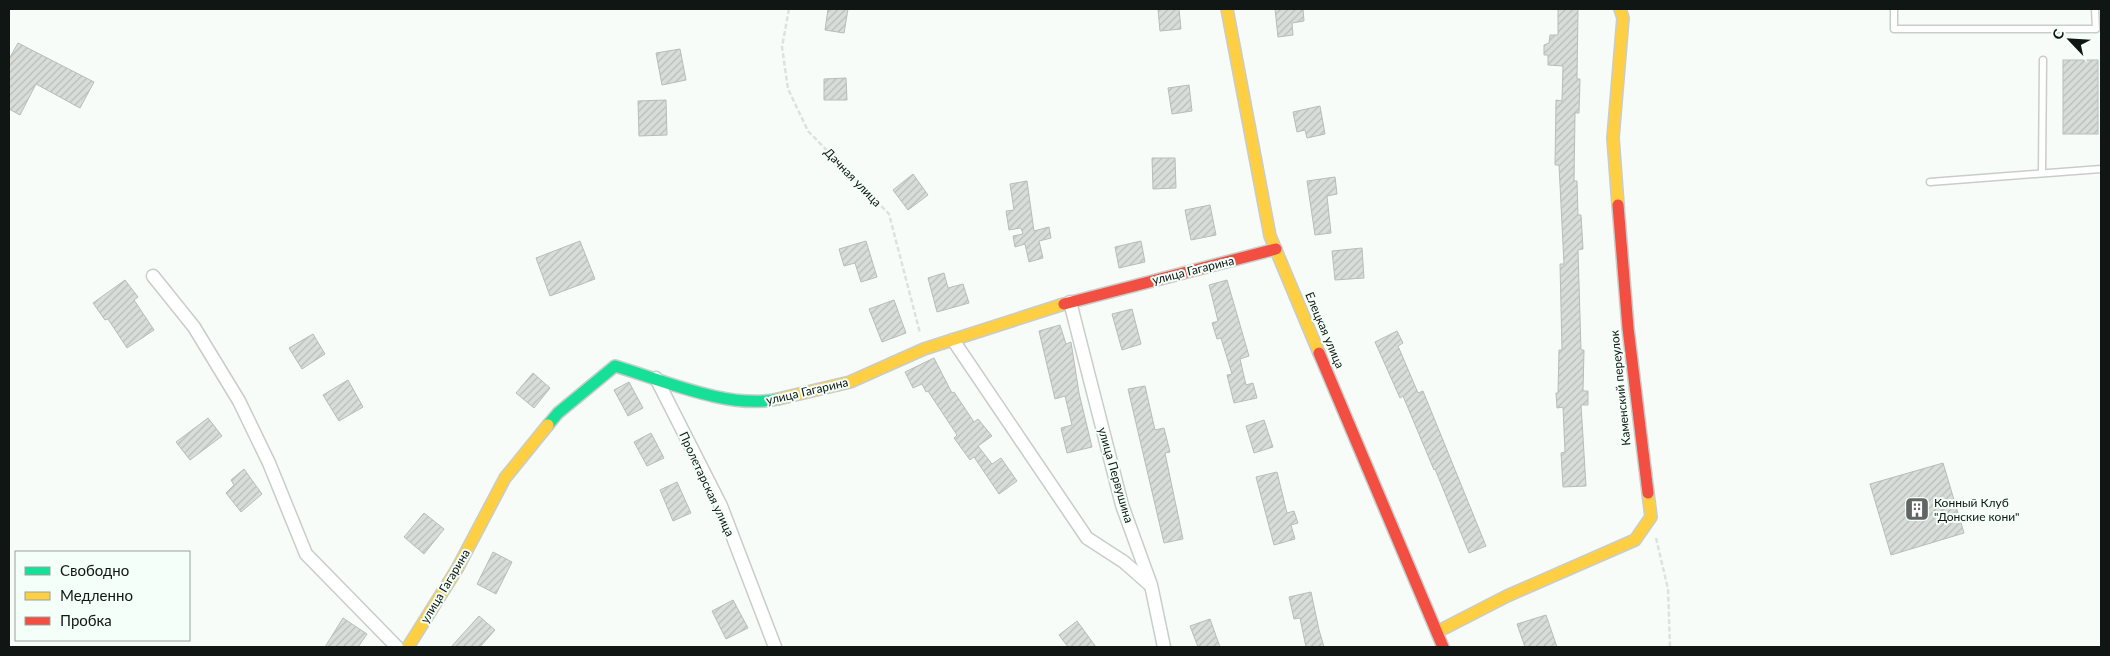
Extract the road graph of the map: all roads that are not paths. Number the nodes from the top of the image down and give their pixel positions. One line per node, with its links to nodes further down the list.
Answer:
1 (1227, 9): 9 (street, Елецкая улица)
2 (1620, 9): 15 (street, Каменский переулок)
3 (1894, 9): 4 (lane)
4 (2096, 9)
5 (2042, 60): 7 (lane)
6 (2101, 169): 7 (lane)
7 (2042, 173): 8 (lane)
8 (1930, 182)
9 (1276, 249): 11 (street, улица Гагарина); 15 (street, Елецкая улица)
10 (153, 276): 16 (street)
11 (1070, 302): 12 (street, улица Гагарина); 14 (street, улица Первушина)
12 (953, 340): 13 (street, улица Гагарина); 14 (street)
13 (656, 378): 17 (street, улица Гагарина); 18 (street, Пролетарская улица)
14 (1151, 585): 19 (street, улица Первушина)
15 (1437, 632): 20 (street, Елецкая улица)
16 (397, 647)
17 (408, 647)
18 (775, 647)
19 (1164, 647)
20 (1443, 647)

